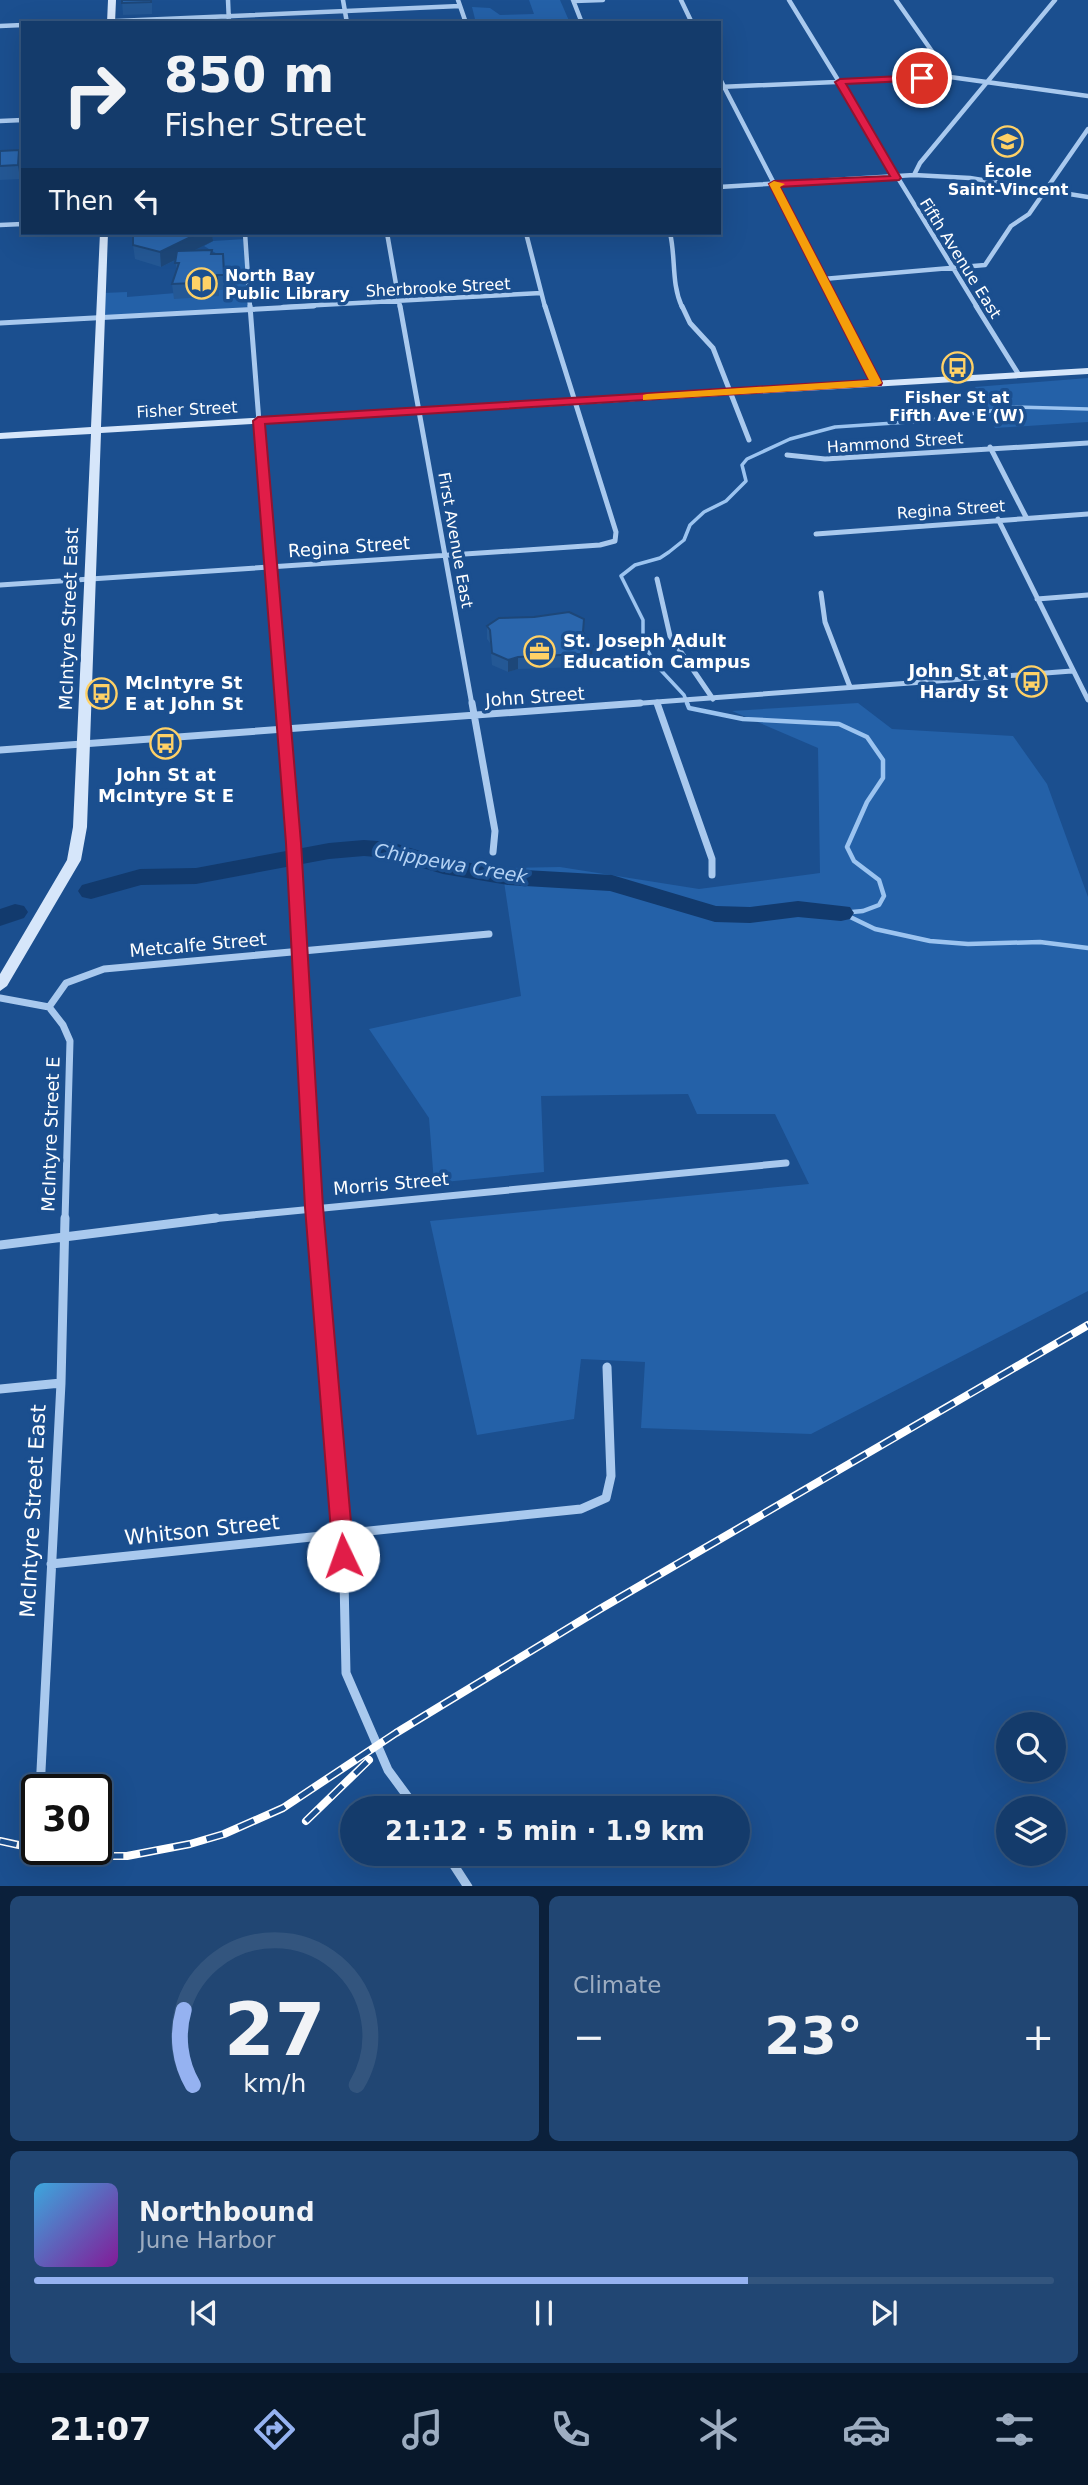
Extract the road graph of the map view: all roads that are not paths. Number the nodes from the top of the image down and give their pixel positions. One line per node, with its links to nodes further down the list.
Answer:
1 (112, 0): 14 (main road)
2 (228, 0): 13 (street)
3 (343, 0): 12 (street)
4 (458, 0): 11 (street)
5 (603, 0): 10 (street)
6 (681, 0): 20 (street)
7 (789, 0): 25 (street, Fifth Avenue East)
8 (896, 0): 23 (street)
9 (1055, 0): 24 (street)
10 (574, 1): 19 (street)
11 (460, 6): 12 (street); 18 (street)
12 (345, 10): 13 (street); 17 (street)
13 (229, 16): 15 (street); 16 (street)
14 (111, 21)
15 (131, 21)
16 (229, 21)
17 (347, 21)
18 (465, 21)
19 (581, 21)
20 (691, 21)
21 (21, 25): 22 (street)
22 (0, 26)
23 (950, 77): 24 (street); 25 (street)
24 (988, 81): 27 (street); 31 (street)
25 (840, 82): 26 (street); 32 (street, Fifth Avenue East)
26 (722, 87): 33 (street)
27 (1088, 96)
28 (21, 120): 29 (street)
29 (0, 121)
30 (1088, 129): 35 (street)
31 (914, 175): 32 (street); 35 (street)
32 (896, 178): 33 (street); 44 (street, Fifth Avenue East)
33 (774, 184): 34 (street); 45 (street)
34 (721, 187)
35 (1045, 190): 36 (street); 44 (street)
36 (1088, 197)
37 (21, 224): 38 (street)
38 (0, 225)
39 (104, 235): 49 (main road, McIntyre Street East)
40 (245, 235): 48 (street)
41 (387, 235): 47 (street, First Avenue East)
42 (526, 235): 46 (street)
43 (670, 235): 54 (street)
44 (956, 269): 45 (street); 52 (street, Fifth Avenue East)
45 (823, 279): 53 (street)
46 (541, 293): 47 (street, Sherbrooke Street); 55 (street)
47 (399, 302): 48 (street, Sherbrooke Street); 56 (street, First Avenue East)
48 (251, 310): 49 (street, Sherbrooke Street); 57 (street)
49 (101, 317): 50 (street, Sherbrooke Street); 58 (main road, McIntyre Street East)
50 (0, 323)
51 (1088, 371): 52 (main road, Fisher Street)
52 (1020, 375): 53 (main road, Fisher Street)
53 (877, 383): 54 (main road, Fisher Street)
54 (731, 392): 55 (main road, Fisher Street); 60 (street)
55 (575, 402): 56 (main road, Fisher Street); 68 (street, Regina Street)
56 (421, 412): 57 (main road, Fisher Street); 68 (street, First Avenue East)
57 (258, 421): 58 (main road, Fisher Street); 69 (street)
58 (96, 430): 59 (main road, Fisher Street); 70 (main road, McIntyre Street East)
59 (0, 436)
60 (749, 440)
61 (1088, 443): 62 (street, Hammond Street)
62 (990, 447): 63 (street, Hammond Street); 65 (street)
63 (787, 455)
64 (1088, 514): 65 (street, Regina Street)
65 (1026, 517): 66 (street, Regina Street)
66 (998, 519): 67 (street, Regina Street); 75 (street)
67 (816, 534)
68 (444, 555): 69 (street, Regina Street); 81 (street, First Avenue East)
69 (269, 566): 70 (street, Regina Street); 82 (street)
70 (91, 579): 72 (street, Regina Street); 83 (main road, McIntyre Street East)
71 (657, 579): 78 (street)
72 (0, 585)
73 (821, 593): 77 (street)
74 (1088, 595): 75 (street)
75 (1037, 599): 76 (street)
76 (1072, 671): 77 (street, John Street); 79 (street)
77 (850, 687): 78 (street, John Street)
78 (713, 699): 80 (street, John Street)
79 (1088, 700)
80 (660, 702): 81 (street, John Street); 86 (street)
81 (473, 716): 82 (street, John Street); 85 (street, First Avenue East)
82 (284, 729): 83 (street, John Street); 88 (street)
83 (83, 744): 84 (street, John Street); 89 (main road, McIntyre Street East)
84 (0, 750)
85 (493, 852)
86 (712, 875)
87 (489, 933): 88 (street, Metcalfe Street)
88 (299, 951): 91 (street, Metcalfe Street); 93 (street)
89 (0, 986)
90 (0, 998): 91 (street)
91 (49, 1007): 94 (street, McIntyre Street E)
92 (786, 1163): 93 (street, Morris Street)
93 (314, 1207): 94 (street, Morris Street); 99 (street)
94 (63, 1235): 95 (street, Morris Street); 97 (street, McIntyre Street East)
95 (0, 1245)
96 (607, 1367): 99 (street, Whitson Street)
97 (61, 1384): 98 (street); 100 (street, McIntyre Street East)
98 (0, 1389)
99 (343, 1533): 100 (street, Whitson Street); 102 (street)
100 (51, 1564): 101 (street, McIntyre Street East)
101 (41, 1774)
102 (407, 1796)
103 (455, 1866): 104 (street)
104 (468, 1886)

